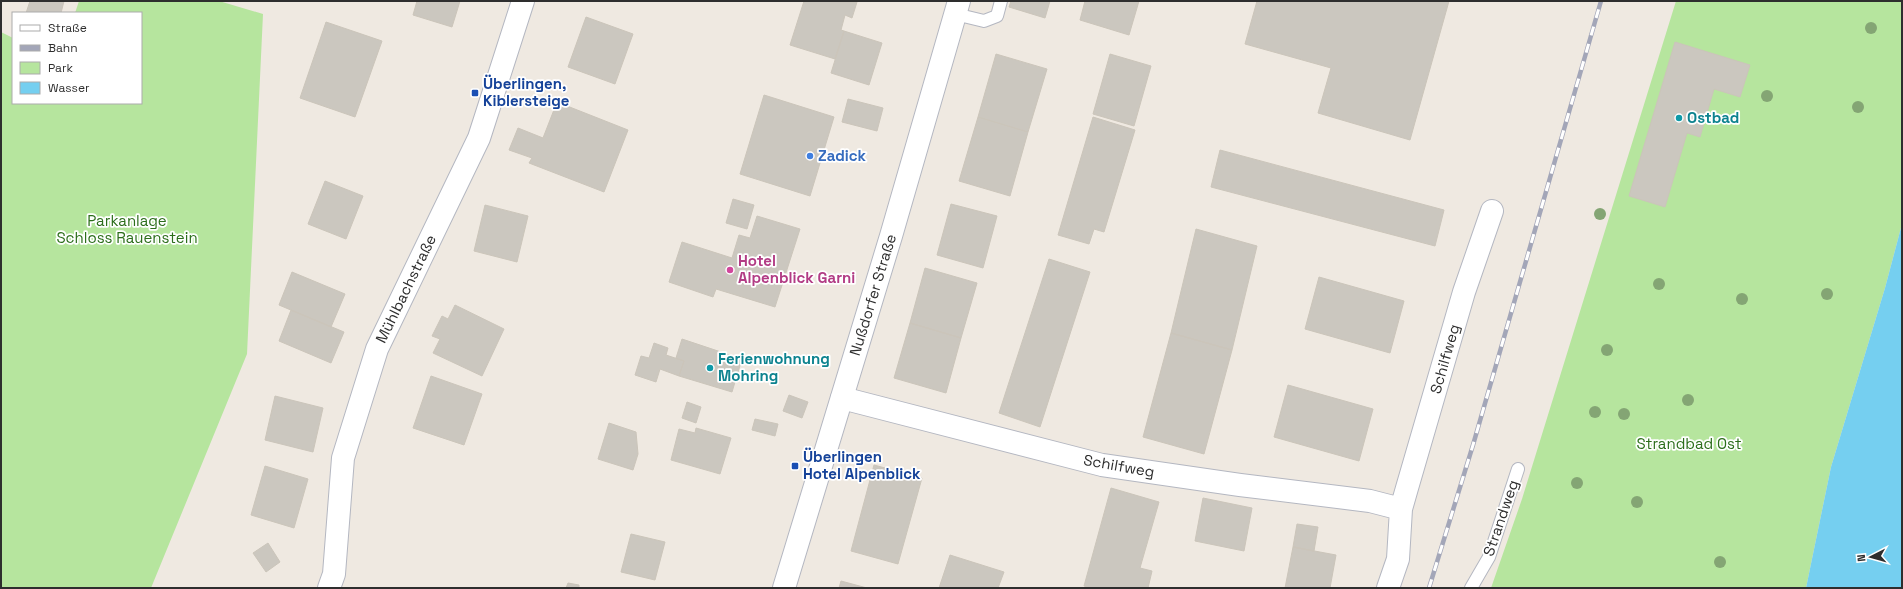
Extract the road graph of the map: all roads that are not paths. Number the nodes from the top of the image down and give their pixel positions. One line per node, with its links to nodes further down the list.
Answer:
1 (523, 1): 8 (street, Mühlbachstraße)
2 (1001, 1): 3 (lane)
3 (957, 7): 5 (street, Nußdorfer Straße)
4 (1492, 211): 7 (street, Schilfweg)
5 (842, 398): 7 (street, Schilfweg); 9 (street, Nußdorfer Straße)
6 (1518, 469): 11 (lane, Strandweg)
7 (1401, 509): 10 (street, Schilfweg)
8 (329, 588)
9 (784, 588)
10 (1388, 588)
11 (1471, 588)

